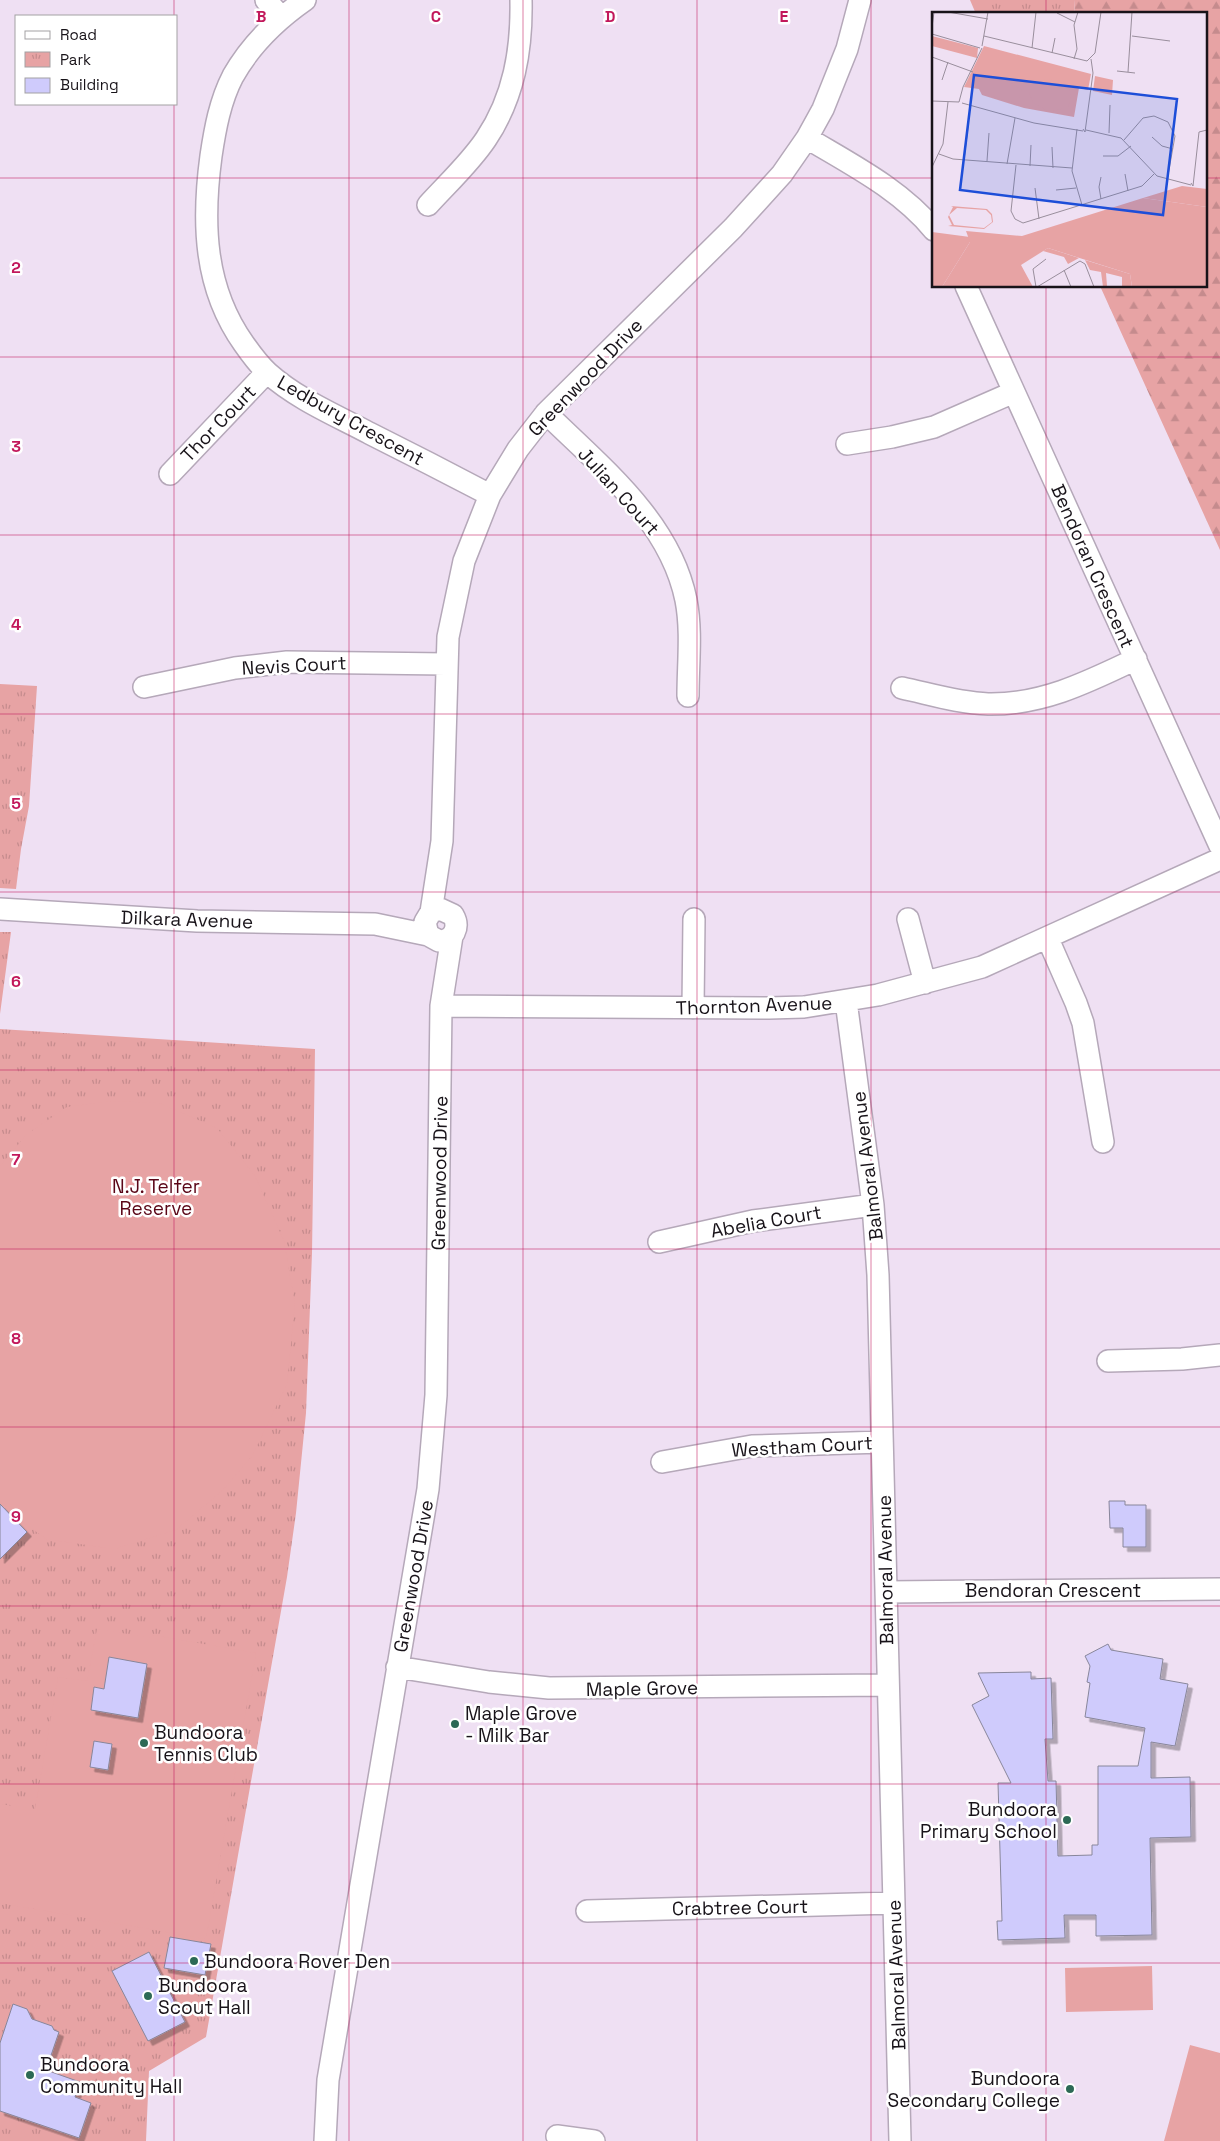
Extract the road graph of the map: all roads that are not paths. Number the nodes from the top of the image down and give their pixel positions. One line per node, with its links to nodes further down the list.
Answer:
1 (266, 0): 5 (street)
2 (305, 0): 5 (street, Ledbury Crescent)
3 (521, 0): 7 (street)
4 (860, 0): 6 (street, Greenwood Drive)
5 (281, 17): 10 (street, Ledbury Crescent)
6 (807, 138): 8 (street); 12 (street, Greenwood Drive)
7 (428, 205)
8 (932, 228)
9 (967, 288): 11 (street, Bendoran Crescent)
10 (267, 372): 14 (street, Thor Court); 15 (street, Ledbury Crescent)
11 (1014, 392): 13 (street); 16 (street, Bendoran Crescent)
12 (546, 413): 15 (street, Greenwood Drive); 20 (street, Julian Court)
13 (847, 444)
14 (170, 474)
15 (490, 495): 17 (street, Greenwood Drive)
16 (1136, 659): 19 (street); 22 (street, Bendoran Crescent)
17 (446, 664): 18 (street, Nevis Court); 21 (street, Greenwood Drive)
18 (144, 687)
19 (902, 688)
20 (688, 696)
21 (442, 842): 25 (street, Greenwood Drive); 26 (street, Greenwood Drive)
22 (1220, 846)
23 (1220, 859): 32 (street, Thornton Avenue)
24 (0, 909): 29 (street, Dilkara Avenue)
25 (430, 913): 26 (street); 29 (street, Dilkara Avenue); 30 (street)
26 (453, 915): 31 (street)
27 (694, 918): 36 (street)
28 (908, 919): 33 (street)
29 (375, 924): 30 (street, Dilkara Avenue)
30 (429, 936): 31 (street); 35 (street, Greenwood Drive)
31 (452, 936): 35 (street, Greenwood Drive)
32 (1048, 939): 33 (street, Thornton Avenue); 37 (street)
33 (925, 983): 34 (street, Thornton Avenue)
34 (846, 1001): 36 (street, Thornton Avenue); 38 (street, Balmoral Avenue)
35 (441, 1006): 36 (street, Thornton Avenue); 46 (street, Greenwood Drive)
36 (693, 1008)
37 (1103, 1142)
38 (873, 1205): 39 (street, Abelia Court); 42 (street, Balmoral Avenue)
39 (660, 1242)
40 (1220, 1355): 41 (street)
41 (1108, 1361)
42 (882, 1442): 43 (street, Westham Court); 45 (street, Balmoral Avenue)
43 (662, 1462)
44 (1220, 1589): 45 (street, Bendoran Crescent)
45 (886, 1592): 47 (street, Balmoral Avenue)
46 (397, 1667): 47 (street, Maple Grove); 51 (street, Greenwood Drive)
47 (888, 1685): 48 (street, Balmoral Avenue)
48 (893, 1903): 49 (street, Crabtree Court); 53 (street, Balmoral Avenue)
49 (587, 1911)
50 (557, 2136): 52 (street)
51 (325, 2141)
52 (594, 2141)
53 (900, 2141)

